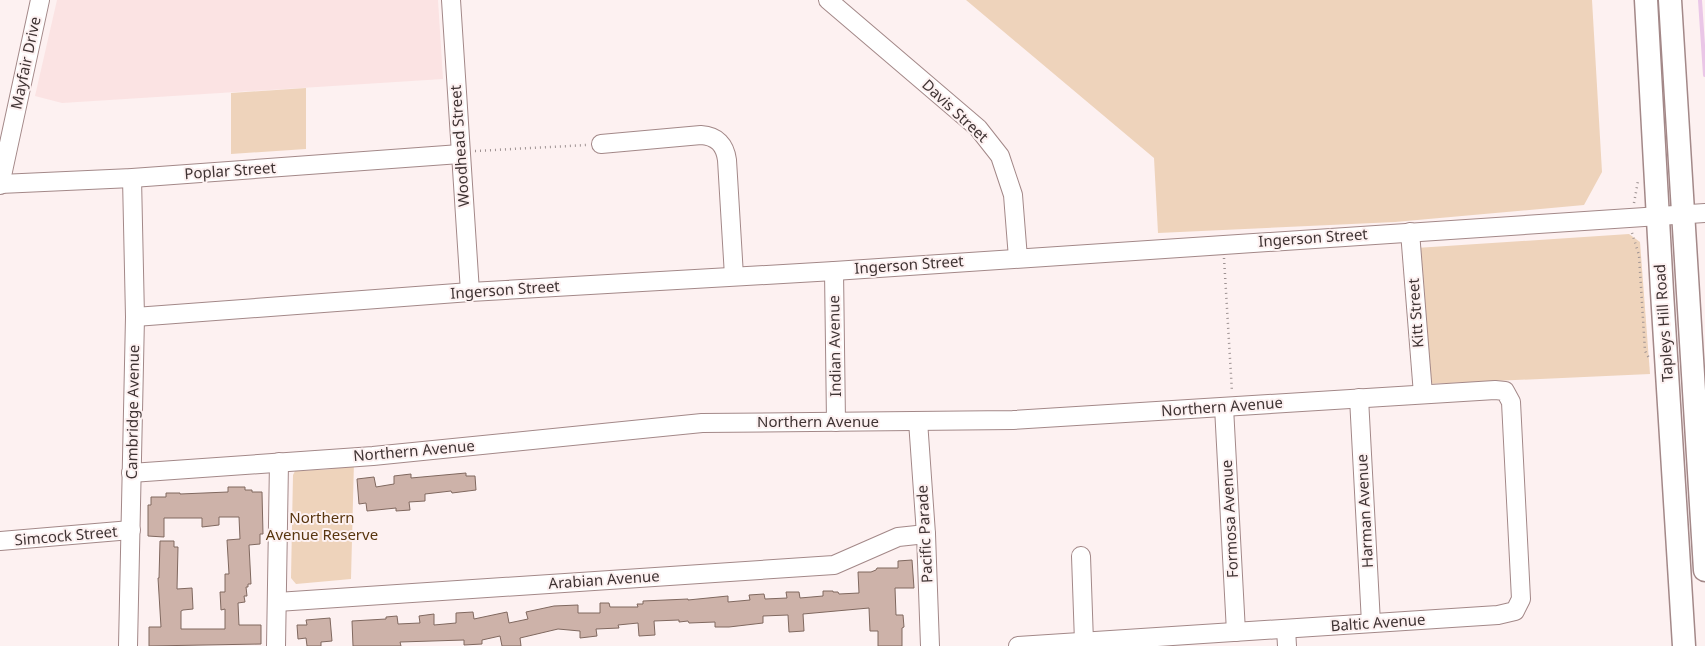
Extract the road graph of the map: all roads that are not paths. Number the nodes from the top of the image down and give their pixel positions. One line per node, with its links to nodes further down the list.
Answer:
1 (40, 0): 9 (street, Mayfair Drive)
2 (451, 0): 7 (street, Woodhead Street)
3 (828, 0): 13 (street, Davis Street)
4 (1646, 0): 11 (main road, Tapleys Hill Road)
5 (1670, 0): 10 (main road, Tapleys Hill Road)
6 (601, 144): 15 (street)
7 (460, 154): 8 (street, Poplar Street); 16 (street, Woodhead Street)
8 (132, 178): 9 (street, Poplar Street); 17 (street, Cambridge Avenue)
9 (0, 185)
10 (1694, 213): 11 (street, Ingerson Street); 30 (main road, Tapleys Hill Road)
11 (1657, 216): 12 (street, Ingerson Street); 40 (main road, Tapleys Hill Road)
12 (1410, 232): 13 (street, Ingerson Street); 19 (street, Kitt Street)
13 (1018, 258): 14 (street, Ingerson Street)
14 (834, 270): 15 (street, Ingerson Street); 23 (street, Indian Avenue)
15 (734, 276): 16 (street, Ingerson Street)
16 (470, 292): 17 (street, Ingerson Street)
17 (135, 317): 25 (street, Cambridge Avenue)
18 (1505, 391): 19 (street, Northern Avenue); 32 (street, Baltic Avenue)
19 (1423, 394): 20 (street, Northern Avenue)
20 (1359, 398): 21 (street, Northern Avenue); 32 (street, Harman Avenue)
21 (1228, 407): 22 (street, Northern Avenue); 33 (street, Formosa Avenue)
22 (918, 421): 23 (street, Northern Avenue); 27 (street, Pacific Parade)
23 (836, 422): 24 (street, Northern Avenue)
24 (279, 462): 25 (street, Northern Avenue); 31 (street)
25 (132, 473): 26 (street, Cambridge Avenue)
26 (131, 530): 28 (street, Simcock Street); 36 (street, Cambridge Avenue)
27 (926, 534): 31 (street, Arabian Avenue); 38 (street, Pacific Parade)
28 (0, 541)
29 (1080, 556): 35 (street)
30 (1705, 570)
31 (277, 602): 37 (street)
32 (1371, 623): 34 (street, Baltic Avenue)
33 (1236, 632): 34 (street, Baltic Avenue); 35 (street, Baltic Avenue)
34 (1286, 637)
35 (1084, 642): 39 (street, Baltic Avenue)
36 (128, 646)
37 (276, 646)
38 (930, 646)
39 (1018, 646)
40 (1684, 646)

